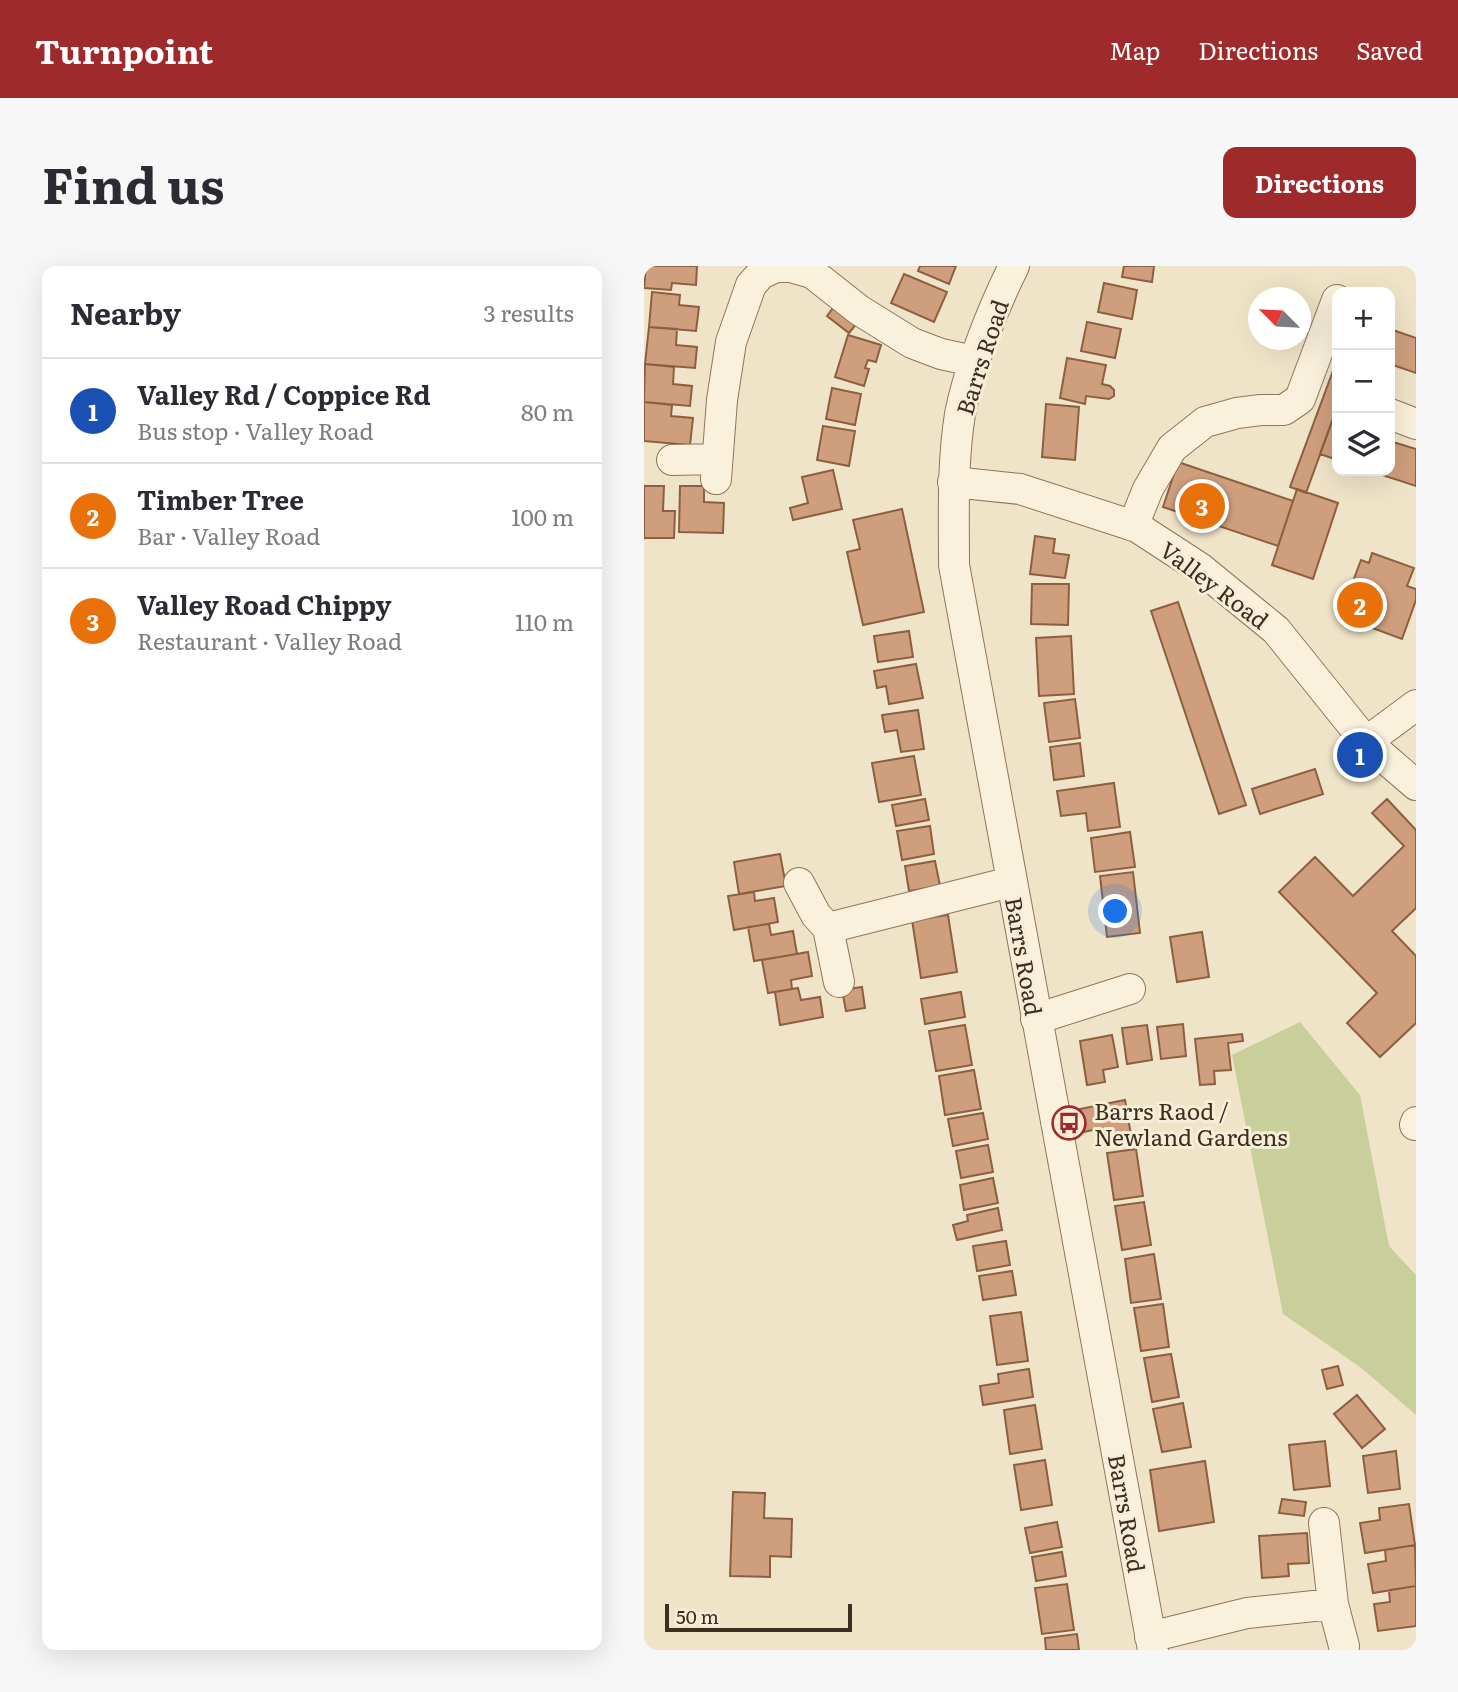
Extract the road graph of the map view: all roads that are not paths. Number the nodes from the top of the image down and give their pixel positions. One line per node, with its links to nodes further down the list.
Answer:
1 (1014, 266): 4 (street, Barrs Road)
2 (758, 270): 4 (street); 7 (street)
3 (1332, 313): 9 (street)
4 (974, 361): 8 (street, Barrs Road)
5 (1395, 416): 6 (street)
6 (1416, 424)
7 (672, 460)
8 (953, 482): 9 (street, Valley Road); 13 (street, Barrs Road)
9 (1133, 526): 11 (street, Valley Road)
10 (1416, 705): 11 (street)
11 (1366, 741): 12 (street, Valley Road)
12 (1416, 785)
13 (1012, 882): 15 (street); 18 (street, Barrs Road)
14 (799, 883): 15 (street)
15 (828, 928): 16 (street)
16 (839, 982)
17 (1130, 989): 18 (street)
18 (1036, 1019): 21 (street, Barrs Road)
19 (1324, 1523): 20 (street)
20 (1334, 1604): 21 (street); 22 (street)
21 (1152, 1644)
22 (1344, 1646)

